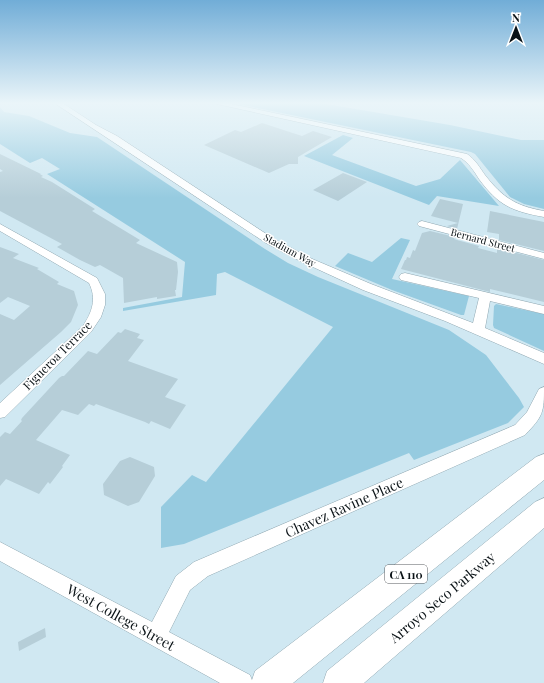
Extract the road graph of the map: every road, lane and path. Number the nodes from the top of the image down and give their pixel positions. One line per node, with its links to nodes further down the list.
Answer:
1 (107, 134): 10 (street, Stadium Way)
2 (360, 134): 3 (street)
3 (544, 214)
4 (422, 224): 6 (street, Bernard Street)
5 (0, 227): 13 (street, Figueroa Terrace)
6 (544, 256)
7 (405, 277): 8 (street)
8 (485, 296): 9 (street); 10 (street)
9 (544, 310)
10 (478, 331): 11 (street, Stadium Way)
11 (544, 359)
12 (544, 393): 17 (street, Chavez Ravine Place)
13 (0, 412)
14 (544, 466): 19 (highway, CA 110)
15 (540, 516): 20 (highway, Arroyo Seco Parkway)
16 (0, 551): 17 (street, West College Street)
17 (156, 636): 18 (street, West College Street)
18 (242, 683)
19 (267, 683)
20 (339, 683)

